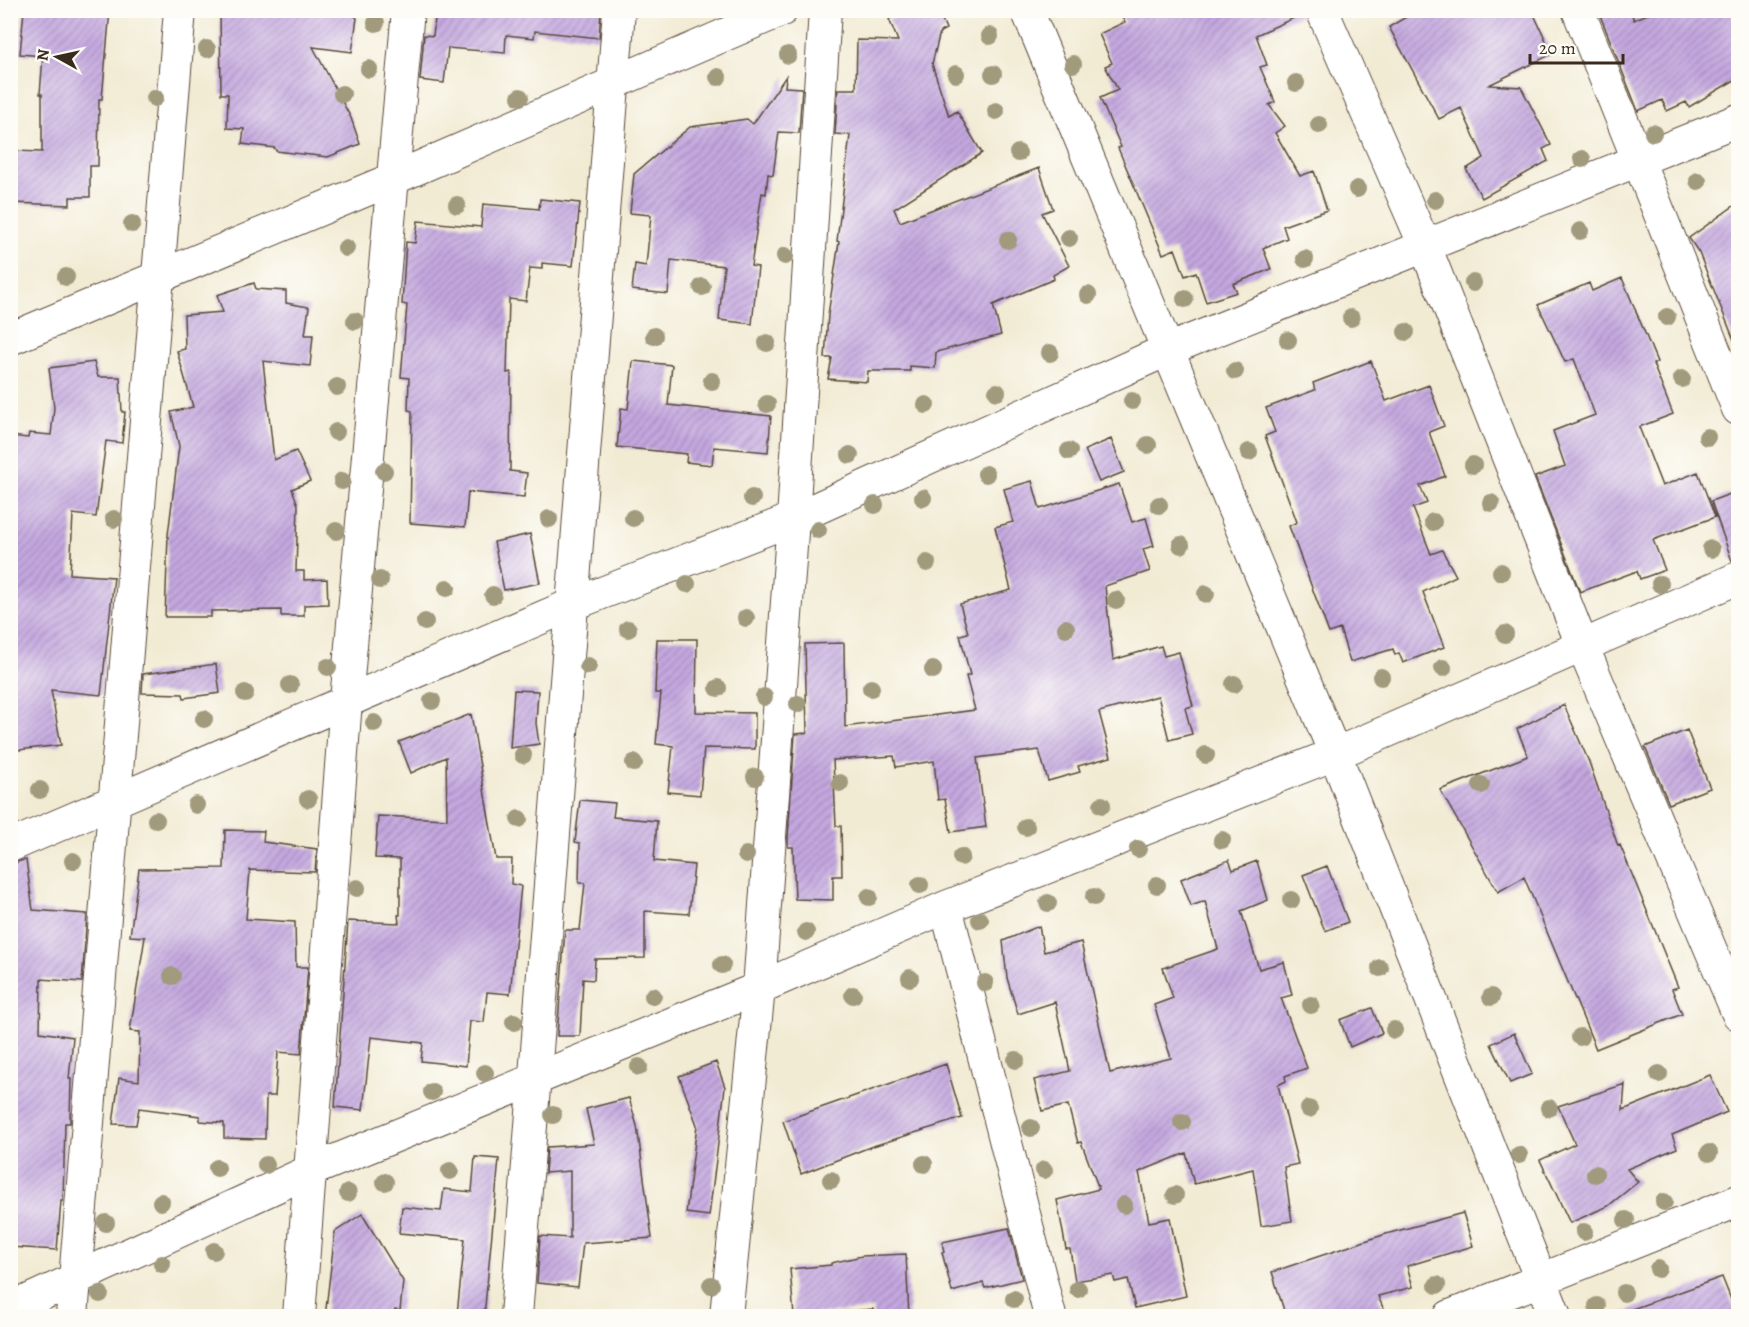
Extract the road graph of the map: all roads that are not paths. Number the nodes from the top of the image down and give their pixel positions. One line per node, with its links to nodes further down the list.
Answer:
1 (180, 10): 14 (street)
2 (408, 10): 12 (street)
3 (619, 10): 9 (street)
4 (782, 10): 9 (street)
5 (825, 10): 18 (street)
6 (1027, 10): 16 (street)
7 (1322, 10): 13 (street)
8 (1578, 10): 11 (street)
9 (613, 83): 12 (street); 20 (street)
10 (1738, 120): 11 (street)
11 (1639, 161): 13 (street); 17 (street)
12 (395, 178): 14 (street); 22 (street)
13 (1425, 246): 16 (street); 21 (street)
14 (159, 275): 15 (street); 24 (street)
15 (10, 339)
16 (1167, 350): 18 (street); 23 (street)
17 (1738, 409)
18 (793, 519): 20 (street); 27 (street)
19 (1738, 578): 21 (street)
20 (571, 605): 22 (street); 29 (street)
21 (1582, 645): 23 (street); 28 (street)
22 (346, 701): 24 (street); 30 (street)
23 (1335, 754): 26 (street); 32 (street)
24 (115, 801): 25 (street); 33 (street)
25 (10, 846)
26 (946, 907): 27 (street); 39 (street)
27 (759, 988): 29 (street); 38 (street)
28 (1738, 1014)
29 (536, 1078): 30 (street); 37 (street)
30 (312, 1170): 33 (street); 36 (street)
31 (1738, 1201): 32 (street)
32 (1540, 1279): 40 (street); 41 (street)
33 (75, 1280): 34 (street); 35 (street)
34 (10, 1309)
35 (72, 1317)
36 (298, 1317)
37 (516, 1317)
38 (726, 1317)
39 (1050, 1317)
40 (1450, 1317)
41 (1555, 1317)

